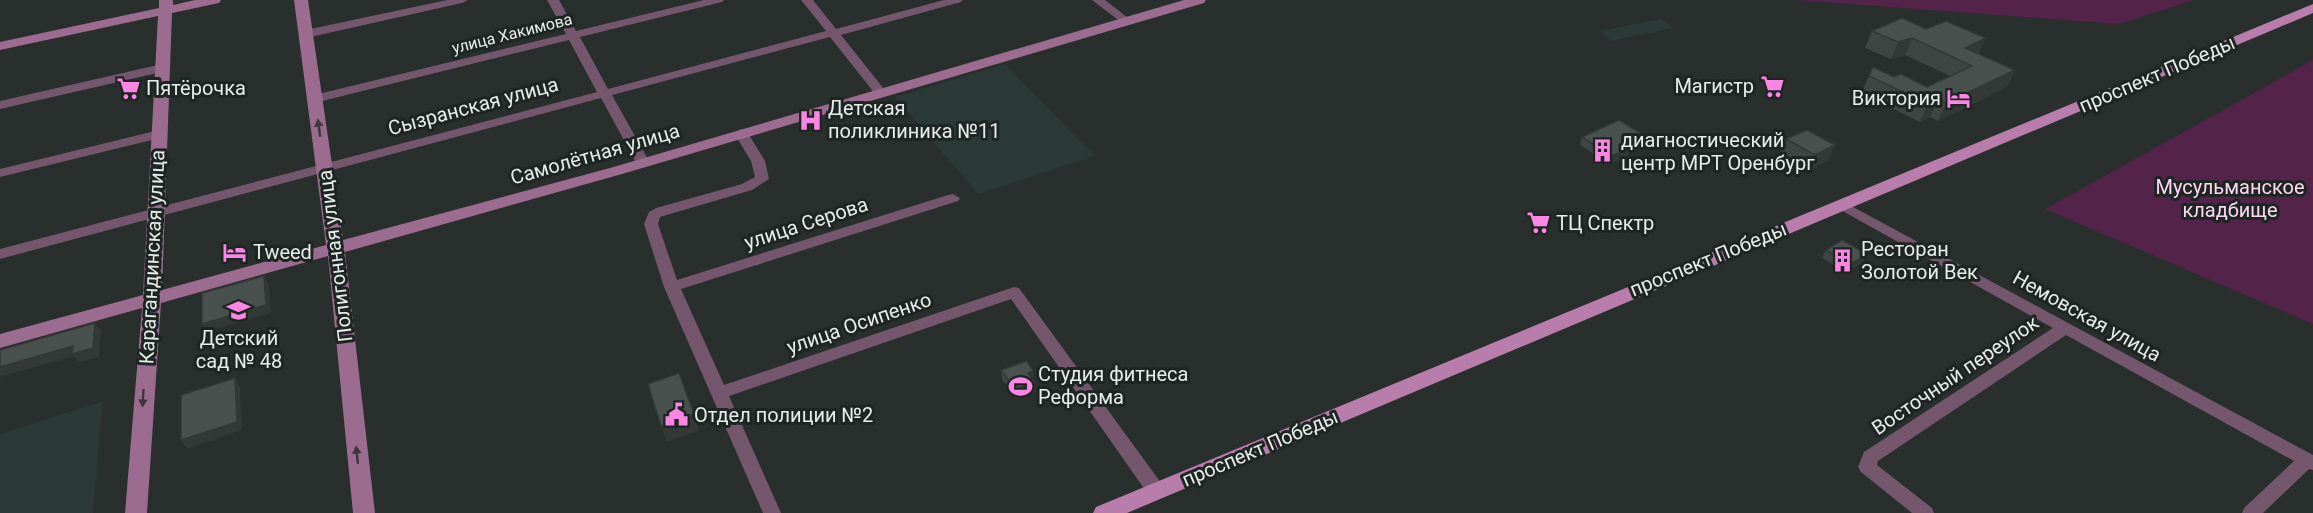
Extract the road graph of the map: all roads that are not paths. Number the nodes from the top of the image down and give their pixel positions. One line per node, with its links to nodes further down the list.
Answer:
1 (214, 0): 10 (main road)
2 (301, 0): 14 (main road, Полигонная улица)
3 (462, 0): 14 (street)
4 (553, 0): 15 (street)
5 (718, 0): 15 (street, улица Хакимова)
6 (807, 0): 13 (street)
7 (957, 0): 13 (street, Сызранская улица)
8 (1098, 0): 12 (street)
9 (1199, 0): 12 (main road, Самолётная улица)
10 (166, 5): 16 (main road); 17 (main road, Карагандинская улица)
11 (2313, 8): 28 (main road, проспект Победы)
12 (1126, 21): 18 (main road, Самолётная улица)
13 (833, 32): 18 (street); 19 (street, Сызранская улица)
14 (306, 34): 20 (main road, Полигонная улица)
15 (572, 36): 19 (street); 20 (street, улица Хакимова)
16 (0, 46)
17 (162, 68): 21 (street); 23 (main road, Карагандинская улица)
18 (880, 92): 22 (main road, Самолётная улица)
19 (605, 94): 24 (street); 25 (street, Сызранская улица)
20 (314, 99): 25 (main road, Полигонная улица, one-way to 20)
21 (0, 105)
22 (741, 133): 24 (main road, Самолётная улица); 32 (street)
23 (159, 134): 26 (street); 29 (main road, Карагандинская улица)
24 (643, 163): 30 (main road, Самолётная улица)
25 (325, 167): 29 (street, Сызранская улица); 30 (main road, Полигонная улица)
26 (0, 172)
27 (953, 198): 32 (street, улица Серова)
28 (1842, 205): 34 (street, Немовская улица); 38 (main road, проспект Победы)
29 (155, 212): 31 (street, Сызранская улица); 33 (main road, Карагандинская улица)
30 (335, 249): 33 (main road, Самолётная улица); 40 (main road, Полигонная улица, one-way to 30)
31 (0, 254)
32 (672, 287): 36 (street)
33 (152, 298): 35 (main road, Самолётная улица); 39 (main road, Карагандинская улица, one-way to 39)
34 (2064, 328): 37 (street, Немовская улица); 43 (street, Восточный переулок)
35 (0, 341)
36 (719, 393): 38 (street, улица Осипенко); 41 (street)
37 (2310, 461): 44 (street)
38 (1157, 492): 42 (main road, проспект Победы)
39 (136, 513)
40 (364, 513)
41 (772, 513)
42 (1104, 513)
43 (1925, 513)
44 (2252, 513)

